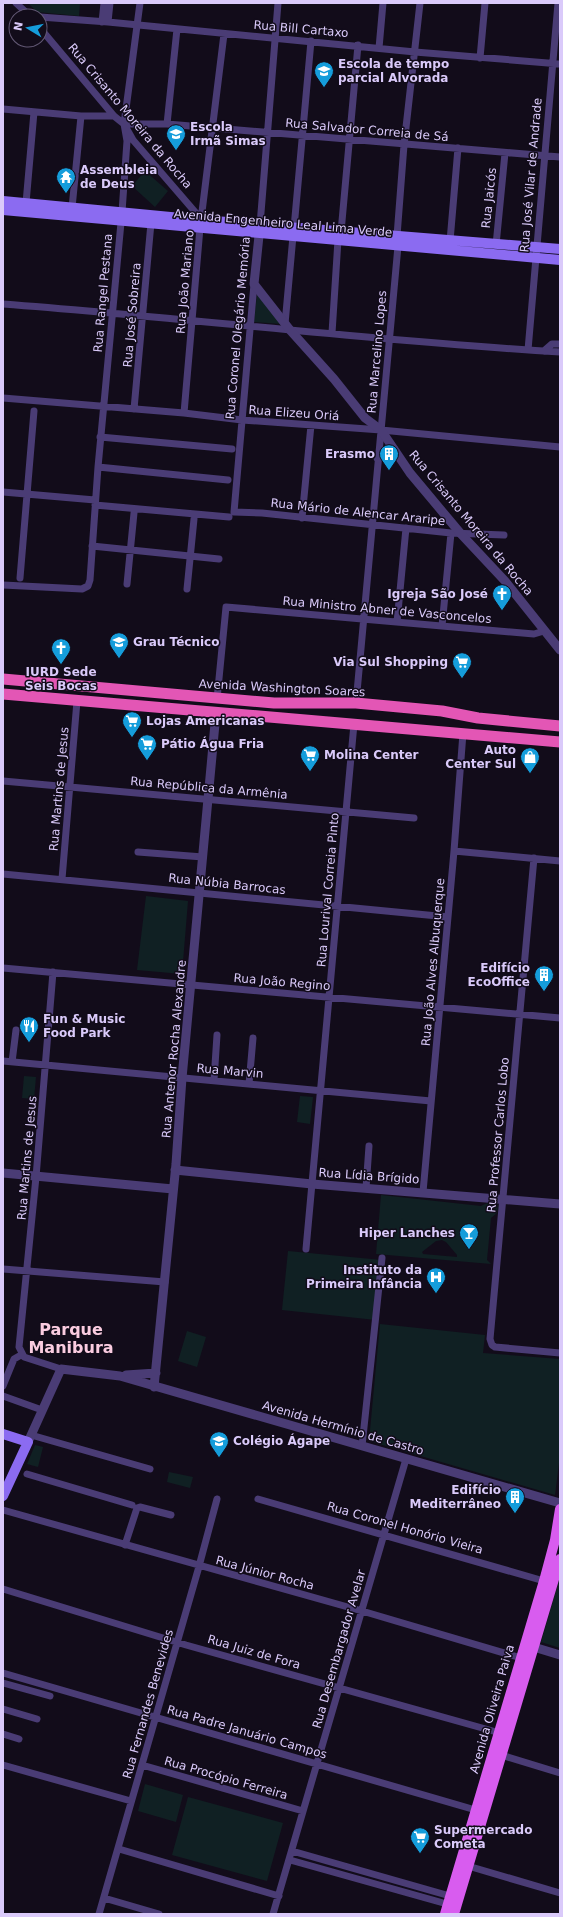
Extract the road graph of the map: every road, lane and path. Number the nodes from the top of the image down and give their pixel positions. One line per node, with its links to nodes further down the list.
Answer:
1 (104, 3): 10 (street)
2 (110, 3): 10 (street)
3 (140, 3): 11 (street, Rua Rangel Pestana)
4 (278, 3): 15 (street, Rua Coronel Olegário Memória)
5 (383, 3): 18 (street)
6 (420, 3): 19 (street, Rua Marcelino Lopes)
7 (485, 3): 20 (street)
8 (558, 3): 21 (street, Rua José Vilar de Andrade)
9 (48, 18): 10 (street, Rua Bill Cartaxo)
10 (105, 22): 11 (street, Rua Bill Cartaxo)
11 (138, 26): 12 (street, Rua Bill Cartaxo); 27 (street, Rua Rangel Pestana)
12 (177, 29): 13 (street, Rua Bill Cartaxo); 28 (street)
13 (224, 34): 15 (street, Rua Bill Cartaxo); 29 (street, Rua João Mariano)
14 (48, 38): 26 (street, Rua Crisanto Moreira da Rocha)
15 (274, 38): 16 (street, Rua Bill Cartaxo); 30 (street, Rua Coronel Olegário Memória)
16 (311, 41): 17 (street, Rua Bill Cartaxo); 31 (street)
17 (358, 46): 18 (street, Rua Bill Cartaxo); 32 (street)
18 (379, 48): 19 (street, Rua Bill Cartaxo)
19 (415, 52): 20 (street, Rua Bill Cartaxo); 33 (street, Rua Marcelino Lopes)
20 (480, 58): 21 (street, Rua Bill Cartaxo)
21 (552, 63): 22 (street, Rua Bill Cartaxo); 36 (street, Rua José Vilar de Andrade)
22 (560, 64)
23 (3, 109): 24 (street)
24 (34, 112): 25 (street); 39 (street)
25 (81, 116): 26 (street); 40 (street)
26 (114, 116): 27 (street, Rua Crisanto Moreira da Rocha)
27 (124, 124): 28 (street, Rua Salvador Correia de Sá); 42 (street, Rua Rangel Pestana); 44 (street, Rua Crisanto Moreira da Rocha)
28 (168, 124): 29 (street, Rua Salvador Correia de Sá)
29 (213, 128): 30 (street, Rua Salvador Correia de Sá); 44 (street, Rua João Mariano)
30 (268, 133): 31 (street, Rua Salvador Correia de Sá); 45 (street, Rua Coronel Olegário Memória)
31 (302, 136): 32 (street, Rua Salvador Correia de Sá); 46 (street)
32 (348, 140): 33 (street, Rua Salvador Correia de Sá); 47 (street)
33 (404, 145): 34 (street, Rua Salvador Correia de Sá); 48 (street, Rua Marcelino Lopes)
34 (458, 148): 35 (street, Rua Salvador Correia de Sá); 49 (street)
35 (505, 153): 36 (street, Rua Salvador Correia de Sá); 50 (street, Rua Jaicós)
36 (544, 155): 37 (street, Rua Salvador Correia de Sá); 51 (street, Rua José Vilar de Andrade)
37 (560, 157)
38 (3, 201): 39 (main road, Avenida Engenheiro Leal Lima Verde)
39 (26, 203): 40 (main road, Avenida Engenheiro Leal Lima Verde)
40 (72, 208): 42 (main road, Avenida Engenheiro Leal Lima Verde)
41 (3, 210): 42 (main road, Avenida Engenheiro Leal Lima Verde)
42 (122, 216): 43 (main road, Avenida Engenheiro Leal Lima Verde); 44 (main road, Avenida Engenheiro Leal Lima Verde); 57 (street, Rua Rangel Pestana)
43 (151, 223): 44 (main road, Avenida Engenheiro Leal Lima Verde); 58 (street, Rua José Sobreira)
44 (201, 224): 45 (main road, Avenida Engenheiro Leal Lima Verde); 59 (street, Rua João Mariano)
45 (259, 229): 46 (main road, Avenida Engenheiro Leal Lima Verde); 55 (street, Rua Coronel Olegário Memória)
46 (294, 232): 47 (main road, Avenida Engenheiro Leal Lima Verde); 61 (street)
47 (340, 236): 48 (main road, Avenida Engenheiro Leal Lima Verde); 62 (street)
48 (397, 241): 49 (main road, Avenida Engenheiro Leal Lima Verde); 53 (main road, Avenida Engenheiro Leal Lima Verde); 63 (street, Rua Marcelino Lopes)
49 (450, 241): 50 (main road, Avenida Engenheiro Leal Lima Verde)
50 (496, 245): 51 (main road, Avenida Engenheiro Leal Lima Verde)
51 (536, 247): 52 (main road, Avenida Engenheiro Leal Lima Verde); 53 (street, Rua José Vilar de Andrade)
52 (560, 249)
53 (535, 258): 54 (main road, Avenida Engenheiro Leal Lima Verde); 65 (street, Rua José Vilar de Andrade)
54 (560, 260)
55 (254, 284): 60 (street, Rua Coronel Olegário Memória); 61 (street, Rua Crisanto Moreira da Rocha)
56 (3, 304): 57 (street)
57 (113, 312): 58 (street); 69 (street, Rua Rangel Pestana)
58 (143, 315): 59 (street); 70 (street, Rua José Sobreira)
59 (192, 320): 60 (street); 72 (street, Rua João Mariano)
60 (250, 326): 61 (street); 73 (street, Rua Coronel Olegário Memória)
61 (288, 327): 62 (street); 75 (street, Rua Crisanto Moreira da Rocha)
62 (332, 333): 63 (street)
63 (389, 339): 65 (street); 75 (street, Rua Marcelino Lopes)
64 (560, 344): 66 (street)
65 (528, 350): 66 (street)
66 (544, 351): 67 (street)
67 (560, 352)
68 (3, 398): 69 (street, Rua Elizeu Oriá)
69 (103, 406): 70 (street, Rua Elizeu Oriá); 76 (street, Rua Rangel Pestana)
70 (134, 409): 72 (street, Rua Elizeu Oriá)
71 (34, 410): 84 (street)
72 (184, 413): 73 (street, Rua Elizeu Oriá)
73 (242, 420): 74 (street, Rua Elizeu Oriá); 87 (street, Rua Coronel Olegário Memória)
74 (311, 425): 75 (street, Rua Elizeu Oriá); 88 (street)
75 (381, 430): 77 (street, Rua Elizeu Oriá); 79 (street, Rua Crisanto Moreira da Rocha); 80 (street, Rua Marcelino Lopes)
76 (100, 438): 78 (street); 81 (street, Rua Rangel Pestana)
77 (560, 446)
78 (232, 449)
79 (394, 449): 80 (street); 93 (street, Rua Crisanto Moreira da Rocha)
80 (378, 458): 90 (street, Rua Marcelino Lopes)
81 (98, 467): 82 (street); 85 (street, Rua Rangel Pestana)
82 (228, 480)
83 (3, 492): 84 (street, Rua Mário de Alencar Araripe)
84 (28, 494): 85 (street, Rua Mário de Alencar Araripe); 99 (street)
85 (95, 502): 87 (street, Rua Mário de Alencar Araripe); 95 (street, Rua Rangel Pestana)
86 (134, 513): 96 (street)
87 (231, 515): 88 (street, Rua Mário de Alencar Araripe)
88 (302, 518): 90 (street, Rua Mário de Alencar Araripe)
89 (194, 519): 97 (street)
90 (372, 525): 91 (street, Rua Mário de Alencar Araripe); 103 (street, Rua Marcelino Lopes)
91 (406, 528): 92 (street, Rua Mário de Alencar Araripe); 104 (street)
92 (451, 533): 93 (street, Rua Mário de Alencar Araripe); 105 (street)
93 (461, 534): 94 (street, Rua Mário de Alencar Araripe); 106 (street, Rua Crisanto Moreira da Rocha)
94 (504, 535)
95 (92, 546): 96 (street); 101 (street, Rua Rangel Pestana)
96 (131, 550): 97 (street); 100 (street)
97 (190, 555): 98 (street); 102 (street)
98 (219, 558)
99 (20, 578)
100 (128, 584)
101 (3, 585)
102 (187, 588)
103 (364, 618): 104 (street, Rua Ministro Abner de Vasconcelos); 110 (street, Rua Ministro Abner de Vasconcelos); 112 (street, Rua Marcelino Lopes)
104 (397, 622): 105 (street, Rua Ministro Abner de Vasconcelos)
105 (442, 626): 106 (street, Rua Ministro Abner de Vasconcelos)
106 (544, 631): 107 (street, Rua Crisanto Moreira da Rocha)
107 (560, 650)
108 (3, 679): 110 (highway, Avenida Washington Soares)
109 (3, 694): 111 (highway)
110 (217, 699): 112 (highway, Avenida Washington Soares)
111 (77, 701): 113 (highway); 119 (street, Rua Martins de Jesus)
112 (356, 704): 115 (highway, Avenida Washington Soares)
113 (216, 713): 114 (highway); 120 (street, Rua Antenor Rocha Alexandre)
114 (354, 724): 116 (highway); 121 (street, Rua Lourival Correia Pìnto)
115 (560, 726)
116 (463, 733): 117 (highway); 123 (street, Rua João Alves Albuquerque)
117 (560, 742)
118 (3, 781): 119 (street, Rua República da Armênia)
119 (70, 787): 120 (street, Rua República da Armênia); 129 (street, Rua Martins de Jesus)
120 (208, 799): 121 (street, Rua República da Armênia); 125 (street, Rua Antenor Rocha Alexandre)
121 (347, 812): 122 (street, Rua República da Armênia); 131 (street, Rua Lourival Correia Pìnto)
122 (414, 818)
123 (454, 851): 126 (street); 132 (street, Rua João Alves Albuquerque)
124 (138, 852): 125 (street)
125 (203, 858): 130 (street, Rua Antenor Rocha Alexandre)
126 (534, 858): 127 (street); 138 (street, Rua Professor Carlos Lobo)
127 (560, 861)
128 (3, 874): 129 (street, Rua Núbia Barrocas)
129 (62, 879): 130 (street, Rua Núbia Barrocas)
130 (199, 892): 131 (street, Rua Núbia Barrocas); 135 (street, Rua Antenor Rocha Alexandre)
131 (337, 906): 132 (street, Rua Núbia Barrocas); 136 (street, Rua Lourival Correia Pìnto)
132 (448, 917): 137 (street, Rua João Alves Albuquerque)
133 (3, 968): 134 (street, Rua João Regino)
134 (53, 972): 135 (street, Rua João Regino); 145 (street, Rua Martins de Jesus)
135 (191, 985): 136 (street, Rua João Regino); 146 (street, Rua Antenor Rocha Alexandre)
136 (330, 997): 137 (street, Rua João Regino); 149 (street, Rua Lourival Correia Pìnto)
137 (441, 1008): 138 (street, Rua João Regino); 150 (street, Rua João Alves Albuquerque)
138 (521, 1014): 139 (street, Rua João Regino); 159 (street, Rua Professor Carlos Lobo)
139 (560, 1018)
140 (16, 1030): 144 (street)
141 (217, 1035): 147 (street)
142 (253, 1038): 148 (street)
143 (3, 1061): 144 (street, Rua Marvin)
144 (12, 1062): 145 (street, Rua Marvin)
145 (46, 1065): 146 (street, Rua Marvin); 154 (street, Rua Martins de Jesus)
146 (182, 1078): 147 (street, Rua Marvin); 152 (street, Rua Antenor Rocha Alexandre)
147 (214, 1080): 148 (street, Rua Marvin)
148 (249, 1084): 149 (street, Rua Marvin)
149 (321, 1091): 150 (street, Rua Marvin); 155 (street, Rua Lourival Correia Pìnto)
150 (431, 1101): 158 (street, Rua João Alves Albuquerque)
151 (369, 1146): 157 (street)
152 (175, 1170): 155 (street, Rua Lídia Brígido); 156 (street, Rua Antenor Rocha Alexandre)
153 (3, 1173): 154 (street)
154 (36, 1177): 156 (street); 164 (street, Rua Martins de Jesus)
155 (312, 1184): 157 (street, Rua Lídia Brígido); 161 (street, Rua Lourival Correia Pìnto)
156 (173, 1188): 165 (street, Rua Antenor Rocha Alexandre)
157 (366, 1188): 158 (street, Rua Lídia Brígido)
158 (423, 1192): 159 (street, Rua Lídia Brígido)
159 (504, 1198): 160 (street, Rua Lídia Brígido); 166 (street, Rua Professor Carlos Lobo)
160 (560, 1204)
161 (306, 1249)
162 (382, 1258): 177 (street)
163 (3, 1269): 164 (street)
164 (28, 1271): 165 (street); 167 (street, Rua Martins de Jesus)
165 (165, 1282): 169 (street, Rua Antenor Rocha Alexandre)
166 (560, 1353)
167 (21, 1355): 168 (street, Avenida Hermínio de Castro); 171 (street)
168 (61, 1369): 170 (street, Avenida Hermínio de Castro); 174 (street)
169 (156, 1373): 170 (street, Avenida Hermínio de Castro); 172 (street, Rua Antenor Rocha Alexandre)
170 (120, 1376): 172 (street, Avenida Hermínio de Castro)
171 (3, 1386)
172 (154, 1387): 177 (street, Avenida Hermínio de Castro)
173 (3, 1396): 174 (street)
174 (42, 1410): 176 (street)
175 (3, 1434): 176 (main road)
176 (30, 1439): 179 (street); 180 (main road)
177 (362, 1446): 178 (street, Avenida Hermínio de Castro)
178 (406, 1459): 184 (street, Avenida Hermínio de Castro); 189 (street, Rua Desembargador Avelar)
179 (150, 1469)
180 (21, 1473): 181 (main road); 185 (street)
181 (3, 1496)
182 (258, 1499): 189 (street, Rua Coronel Honório Vieira)
183 (217, 1500): 192 (street, Rua Fernandes Benevides)
184 (560, 1503)
185 (132, 1505)
186 (560, 1509): 193 (main road, Avenida Oliveira Paiva)
187 (3, 1510): 190 (street, Rua Júnior Rocha)
188 (171, 1514): 190 (street)
189 (384, 1535): 193 (street, Rua Coronel Honório Vieira); 195 (street, Rua Desembargador Avelar)
190 (125, 1545): 192 (street, Rua Júnior Rocha)
191 (560, 1559): 197 (main road, Avenida Oliveira Paiva)
192 (200, 1566): 195 (street, Rua Júnior Rocha); 196 (street, Rua Fernandes Benevides)
193 (544, 1581): 197 (main road, Avenida Oliveira Paiva)
194 (3, 1589): 196 (street, Rua Juiz de Fora)
195 (362, 1611): 199 (street, Rua Júnior Rocha); 202 (street, Rua Desembargador Avelar)
196 (178, 1642): 202 (street, Rua Juiz de Fora); 205 (street, Rua Fernandes Benevides)
197 (529, 1645): 198 (street); 199 (main road, Avenida Oliveira Paiva); 210 (main road, Avenida Oliveira Paiva)
198 (560, 1655)
199 (521, 1658): 207 (main road, Avenida Oliveira Paiva)
200 (3, 1673): 205 (street, Rua Padre Januário Campos)
201 (3, 1683): 203 (street)
202 (340, 1688): 207 (street, Rua Juiz de Fora); 211 (street, Rua Desembargador Avelar)
203 (50, 1696)
204 (3, 1709): 206 (street)
205 (155, 1717): 211 (street, Rua Padre Januário Campos); 213 (street, Rua Fernandes Benevides)
206 (37, 1719)
207 (500, 1733): 217 (main road, Avenida Oliveira Paiva)
208 (3, 1734): 209 (street)
209 (19, 1739)
210 (501, 1756): 214 (street); 217 (main road, Avenida Oliveira Paiva)
211 (317, 1764): 216 (street, Rua Desembargador Avelar); 217 (street, Rua Padre Januário Campos)
212 (3, 1765): 215 (street)
213 (142, 1765): 215 (street, Rua Fernandes Benevides); 216 (street, Rua Procópio Ferreira)
214 (560, 1773)
215 (131, 1801): 218 (street, Rua Fernandes Benevides)
216 (303, 1811): 219 (street, Rua Desembargador Avelar)
217 (480, 1811): 221 (main road, Avenida Oliveira Paiva); 225 (main road, Avenida Oliveira Paiva)
218 (118, 1849): 223 (street); 224 (street, Rua Fernandes Benevides)
219 (292, 1851): 220 (street, Rua Desembargador Avelar); 225 (street)
220 (290, 1860): 223 (street, Rua Desembargador Avelar); 225 (street)
221 (468, 1866): 222 (street); 229 (main road, Avenida Oliveira Paiva)
222 (560, 1893)
223 (279, 1896): 228 (street, Rua Desembargador Avelar)
224 (104, 1898): 226 (street, Rua Fernandes Benevides); 227 (street)
225 (447, 1905)
226 (99, 1914)
227 (159, 1914)
228 (273, 1914)
229 (454, 1914)

